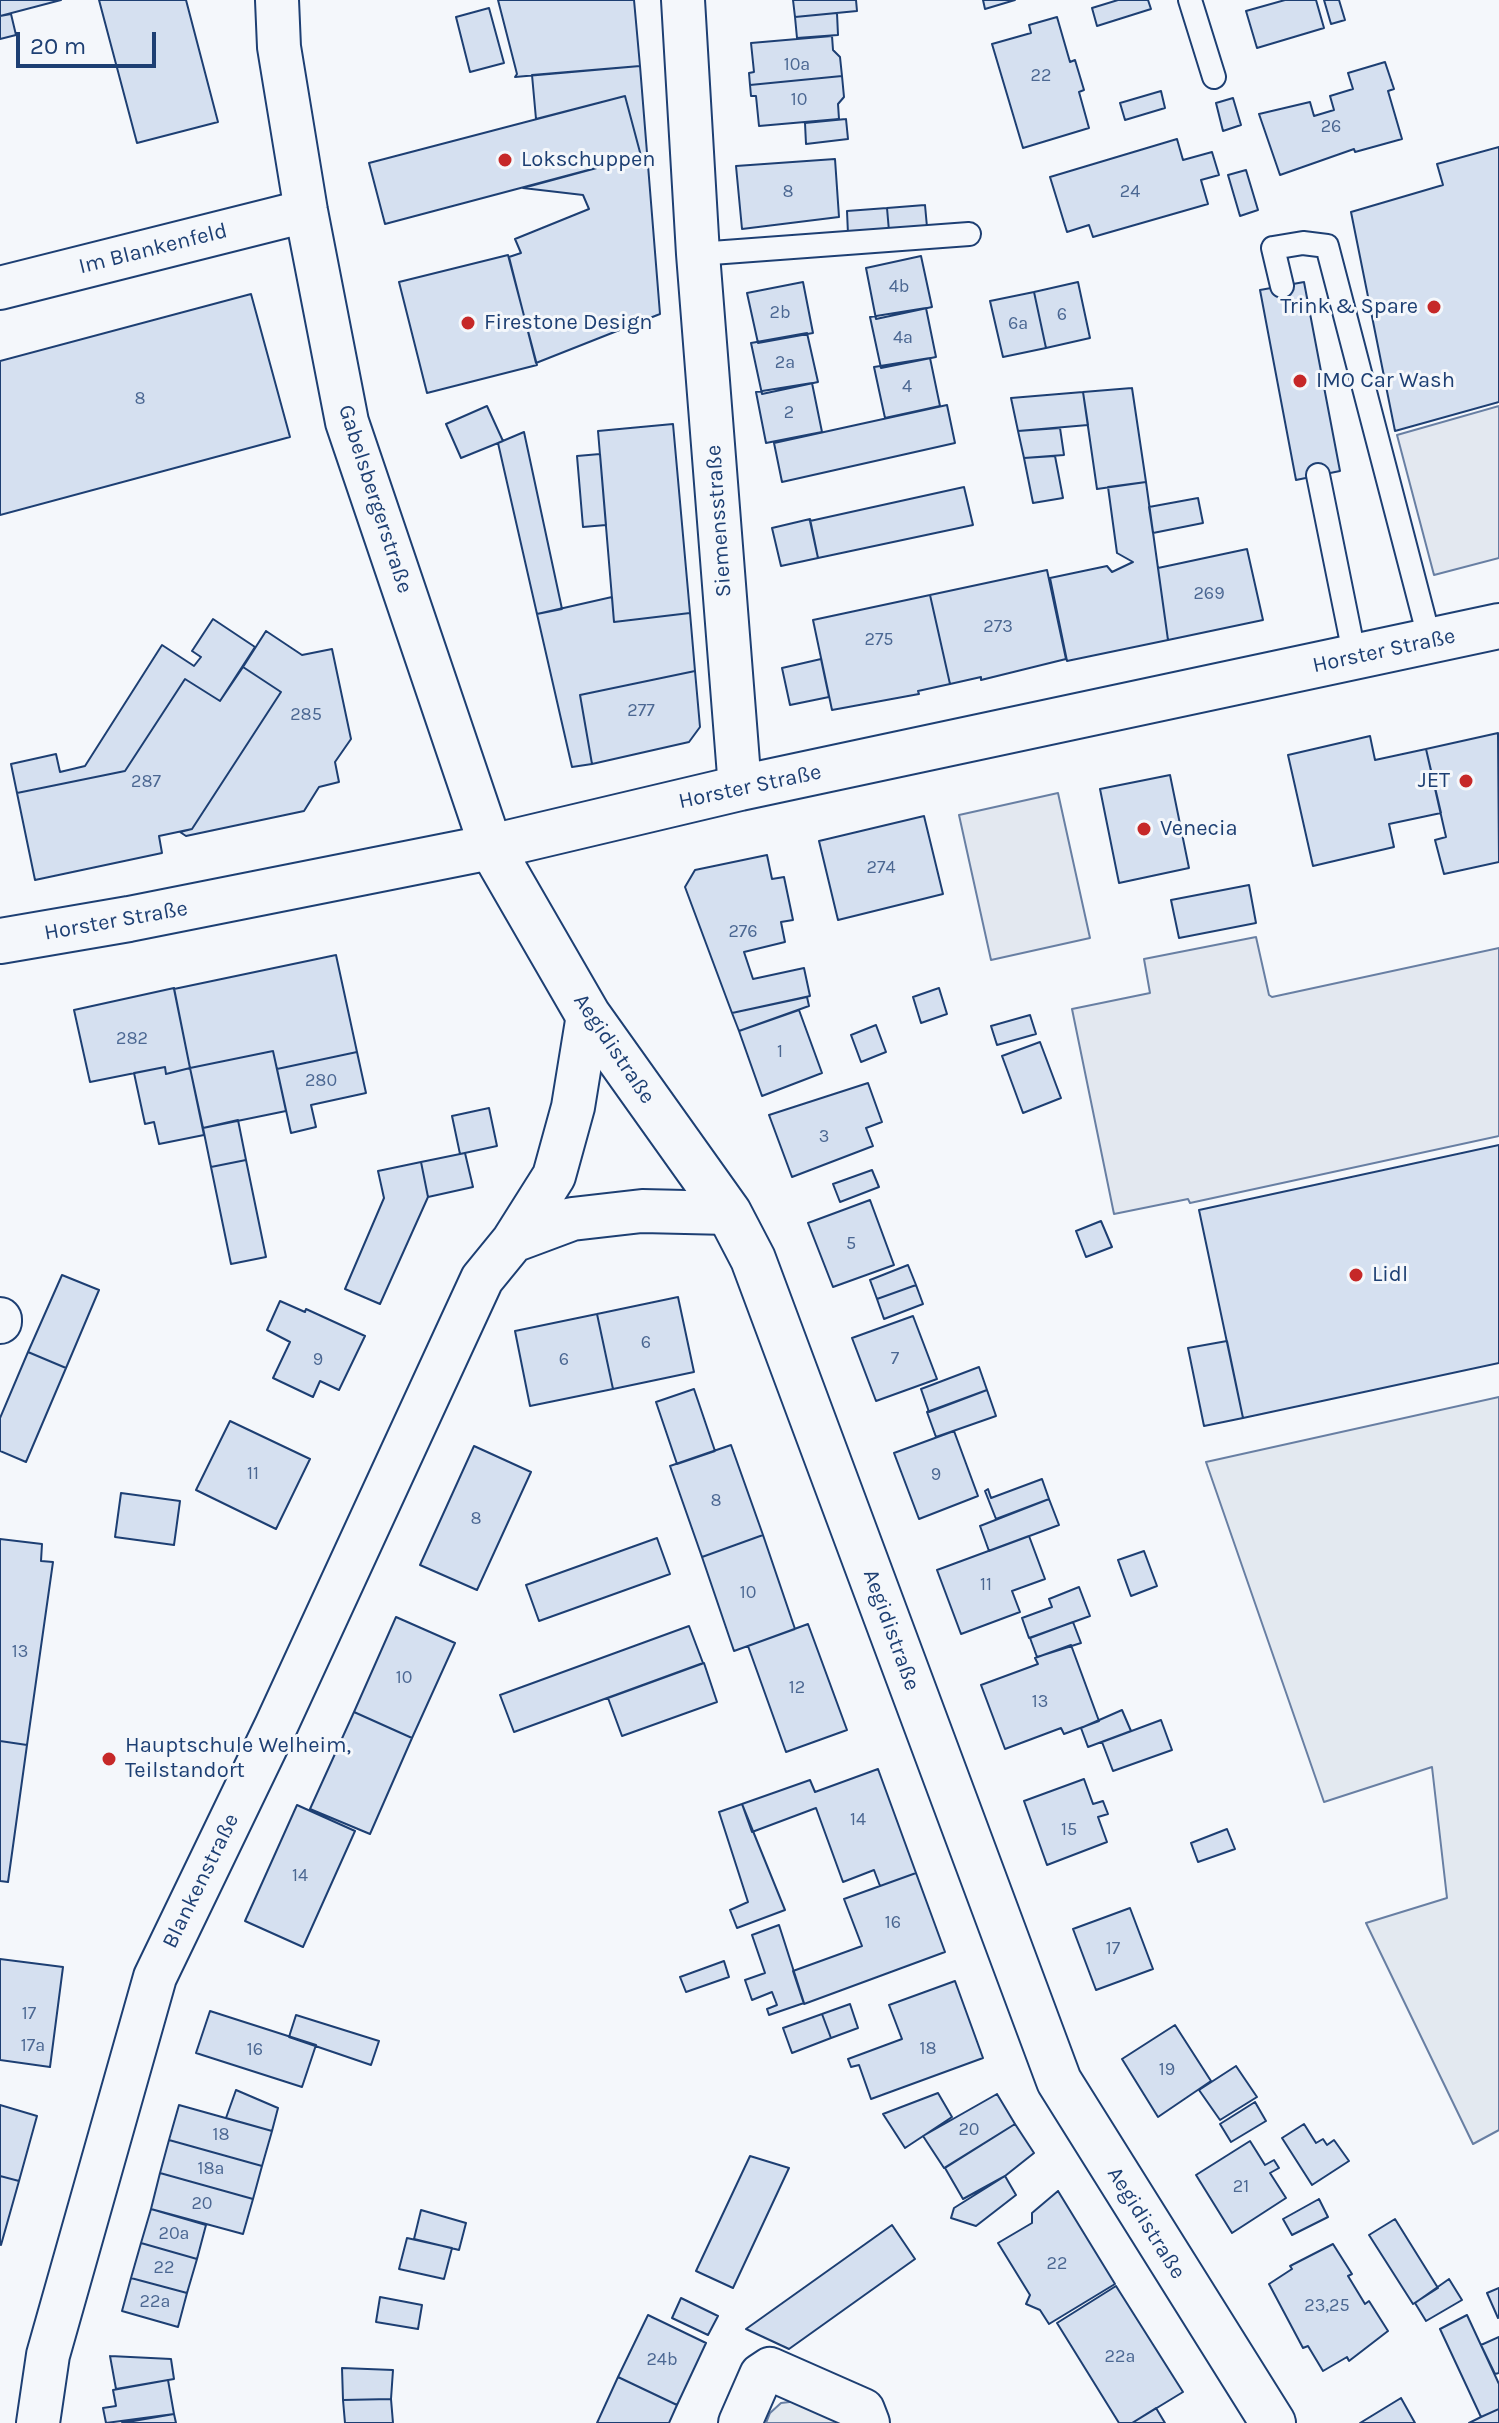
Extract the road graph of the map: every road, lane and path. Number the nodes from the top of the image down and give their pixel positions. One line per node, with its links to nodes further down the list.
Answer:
1 (277, 0): 5 (street, Gabelsbergerstraße)
2 (683, 0): 7 (street, Siemensstraße)
3 (1190, 0): 4 (lane)
4 (1214, 77)
5 (306, 211): 9 (street, Im Blankenfeld); 15 (street, Gabelsbergerstraße)
6 (969, 234): 7 (lane)
7 (698, 254): 14 (street, Siemensstraße)
8 (1282, 286): 12 (lane)
9 (0, 288)
10 (1318, 475): 13 (lane)
11 (1499, 626): 12 (street, Horster Straße)
12 (1430, 641): 13 (street, Horster Straße)
13 (1355, 658): 14 (street, Horster Straße)
14 (740, 788): 15 (street, Horster Straße)
15 (491, 847): 16 (street, Horster Straße); 17 (street, Aegidistraße)
16 (0, 941)
17 (588, 1015): 18 (street, Aegidistraße); 19 (street, Blankenstraße)
18 (729, 1213): 19 (street); 23 (street, Aegidistraße)
19 (513, 1241): 20 (street, Blankenstraße)
20 (38, 2423)
21 (740, 2423): 22 (street)
22 (868, 2423)
23 (1273, 2423)

